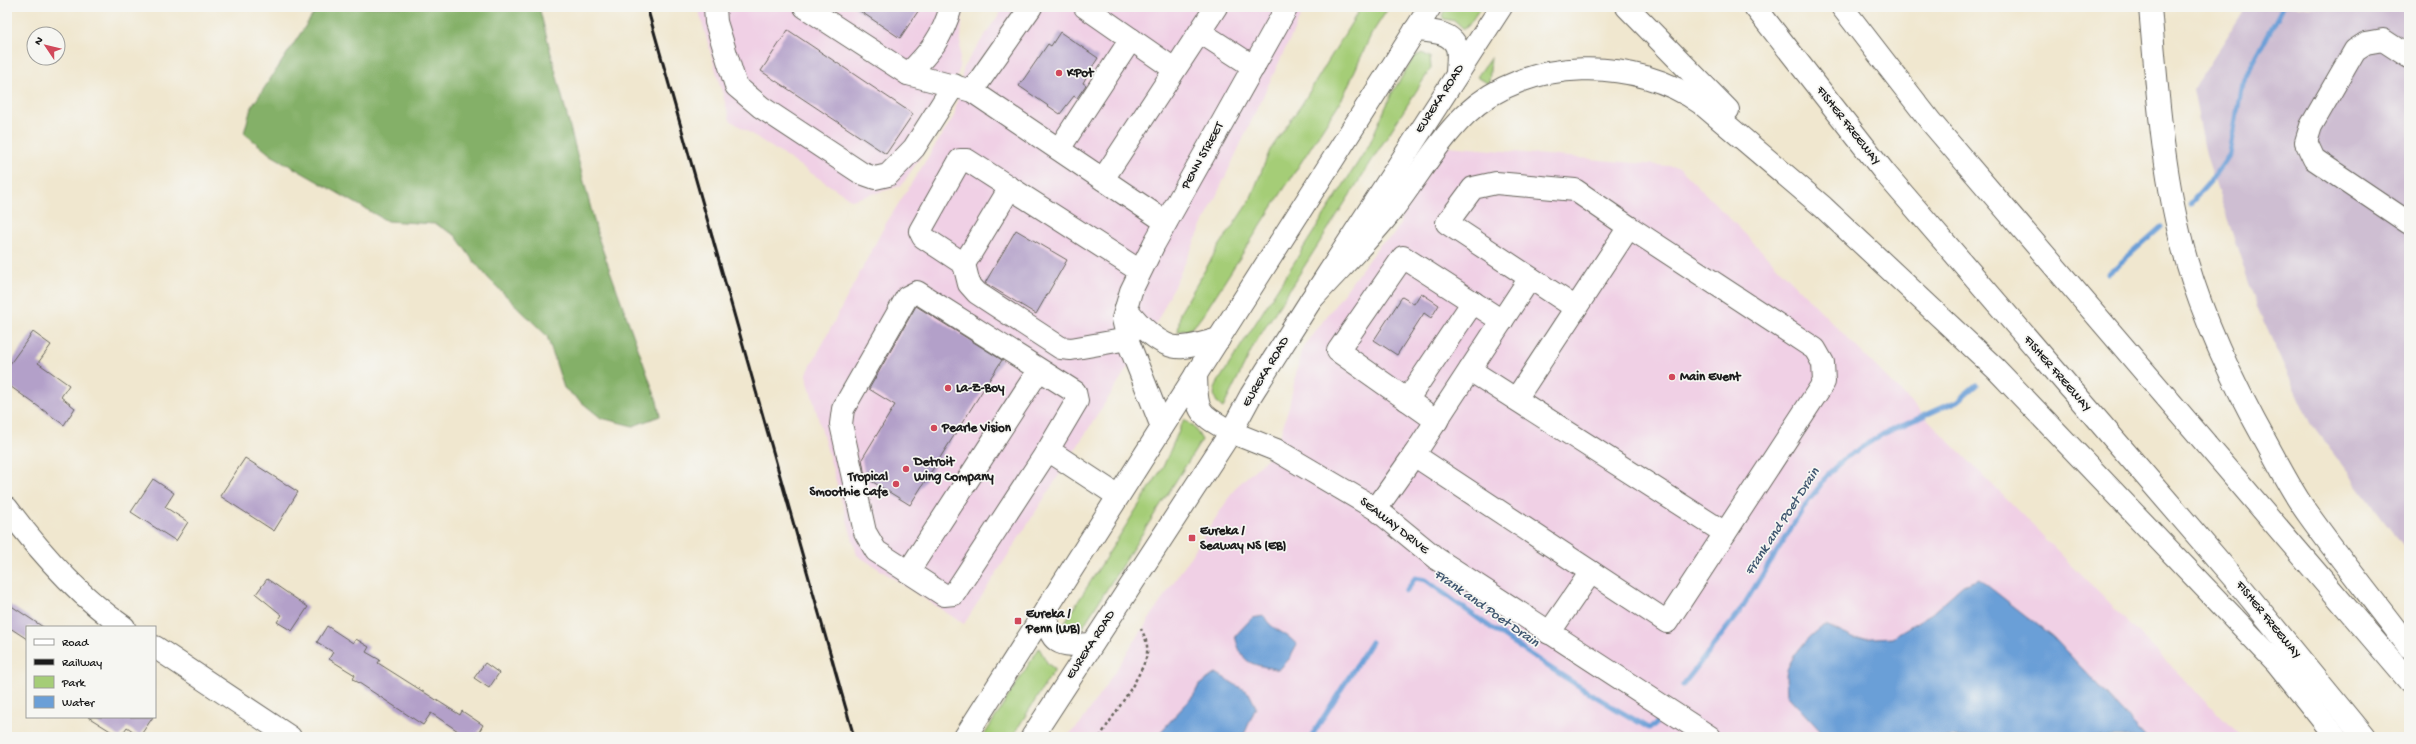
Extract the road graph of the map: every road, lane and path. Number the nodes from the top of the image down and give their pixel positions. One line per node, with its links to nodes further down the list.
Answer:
1 (715, 7): 22 (main road)
2 (805, 7): 20 (main road)
3 (951, 7): 20 (main road)
4 (1030, 7): 22 (main road)
5 (1085, 7): 16 (main road)
6 (1216, 7): 15 (main road)
7 (1287, 7): 18 (main road, PENN STREET)
8 (1430, 7): 14 (main road)
9 (1501, 7): 21 (main road, EUREKA ROAD)
10 (1627, 7): 26 (main road)
11 (1755, 7): 70 (main road, FISHER FREEWAY)
12 (1842, 7): 63 (main road)
13 (2150, 7): 61 (main road)
14 (1415, 30): 21 (main road); 39 (main road)
15 (1200, 32): 18 (main road); 19 (main road)
16 (1131, 39): 19 (main road); 23 (main road)
17 (2409, 57): 28 (main road)
18 (1254, 67): 27 (main road, PENN STREET)
19 (1174, 69): 24 (main road)
20 (908, 74): 22 (main road)
21 (1457, 74): 33 (main road, EUREKA ROAD)
22 (963, 88): 23 (main road)
23 (1059, 149): 24 (main road)
24 (1103, 179): 27 (main road)
25 (1010, 188): 30 (main road); 30 (main road); 31 (main road)
26 (1823, 207): 33 (main road); 69 (main road)
27 (1166, 222): 31 (main road, PENN STREET)
28 (2409, 223)
29 (1629, 226): 32 (main road); 36 (main road); 53 (main road)
30 (964, 264): 38 (main road)
31 (1140, 271): 35 (main road, PENN STREET)
32 (1530, 278): 36 (main road); 37 (main road)
33 (1310, 300): 47 (main road, EUREKA ROAD)
34 (1473, 302): 37 (main road); 44 (main road); 44 (main road)
35 (1126, 308): 38 (main road, PENN STREET); 39 (main road)
36 (1576, 308): 43 (main road)
37 (1502, 321): 41 (main road)
38 (1128, 339): 46 (main road, PENN STREET)
39 (1219, 339): 42 (main road)
40 (1039, 370): 48 (main road); 54 (main road); 54 (main road)
41 (1470, 370): 43 (main road); 45 (main road)
42 (1196, 374): 46 (main road); 47 (main road, SEAWAY DRIVE)
43 (1516, 399): 53 (main road)
44 (1407, 400): 45 (main road)
45 (1437, 421): 49 (main road)
46 (1162, 427): 50 (main road)
47 (1231, 432): 52 (main road, SEAWAY DRIVE); 60 (main road, EUREKA ROAD)
48 (1048, 450): 50 (main road); 54 (main road)
49 (1414, 455): 52 (main road); 55 (main road)
50 (1118, 496): 56 (main road)
51 (7, 508): 57 (main road)
52 (1376, 509): 59 (main road, SEAWAY DRIVE)
53 (1725, 533): 55 (main road)
54 (908, 572)
55 (1591, 572): 59 (main road)
56 (1046, 610): 60 (main road); 65 (main road)
57 (123, 626)
58 (1141, 629): 67 (path)
59 (1549, 633): 68 (main road, SEAWAY DRIVE)
60 (1092, 644): 66 (main road, EUREKA ROAD)
61 (2409, 647)
62 (156, 649): 64 (main road)
63 (2409, 681)
64 (290, 737)
65 (966, 737)
66 (1032, 737)
67 (1100, 737)
68 (1710, 737)
69 (2336, 737)
70 (2364, 737)

